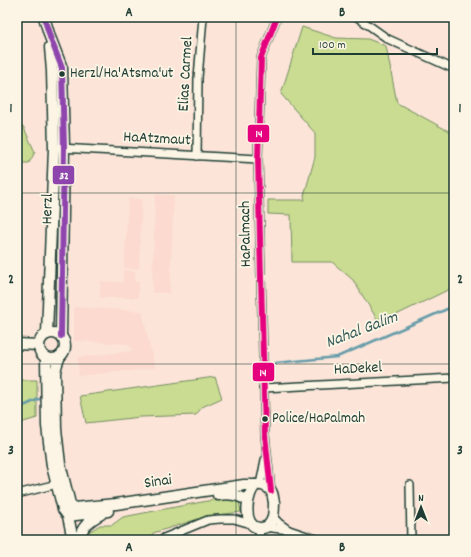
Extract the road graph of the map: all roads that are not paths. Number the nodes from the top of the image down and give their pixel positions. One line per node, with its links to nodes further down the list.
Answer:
1 (44, 17): 5 (street, Herzl)
2 (203, 17): 9 (street, Elias Carmel)
3 (277, 17): 10 (street, HaPalmach)
4 (357, 17): 6 (street)
5 (50, 37): 7 (street, Herzl); 8 (street, Herzl)
6 (454, 69)
7 (54, 148): 8 (street, HaAtzmaut); 11 (street, Herzl)
8 (64, 148): 9 (street, HaAtzmaut); 12 (street, Herzl)
9 (197, 156): 10 (street, HaAtzmaut)
10 (258, 159): 18 (street, HaPalmach)
11 (47, 334): 12 (street); 14 (street)
12 (61, 336): 15 (street)
13 (17, 344): 14 (street)
14 (39, 345): 16 (street)
15 (60, 356): 16 (street); 26 (street)
16 (46, 358): 20 (street)
17 (454, 378): 18 (street, HaDekel)
18 (263, 388): 19 (street, HaPalmach)
19 (266, 454): 22 (street, HaPalmach); 23 (street, HaPalmach)
20 (57, 484): 24 (street); 26 (street)
21 (410, 484): 36 (street)
22 (258, 485): 23 (street); 25 (street); 26 (street, Sinai)
23 (271, 491): 28 (street)
24 (17, 494)
25 (248, 500): 27 (street, Sinai); 29 (street)
26 (67, 511): 27 (street, Sinai); 31 (street)
27 (106, 512): 32 (street)
28 (273, 517): 29 (street); 30 (street)
29 (258, 526): 30 (street); 33 (street); 34 (street)
30 (289, 530): 35 (street)
31 (73, 540)
32 (79, 540)
33 (164, 540)
34 (259, 540)
35 (319, 540)
36 (411, 540)

